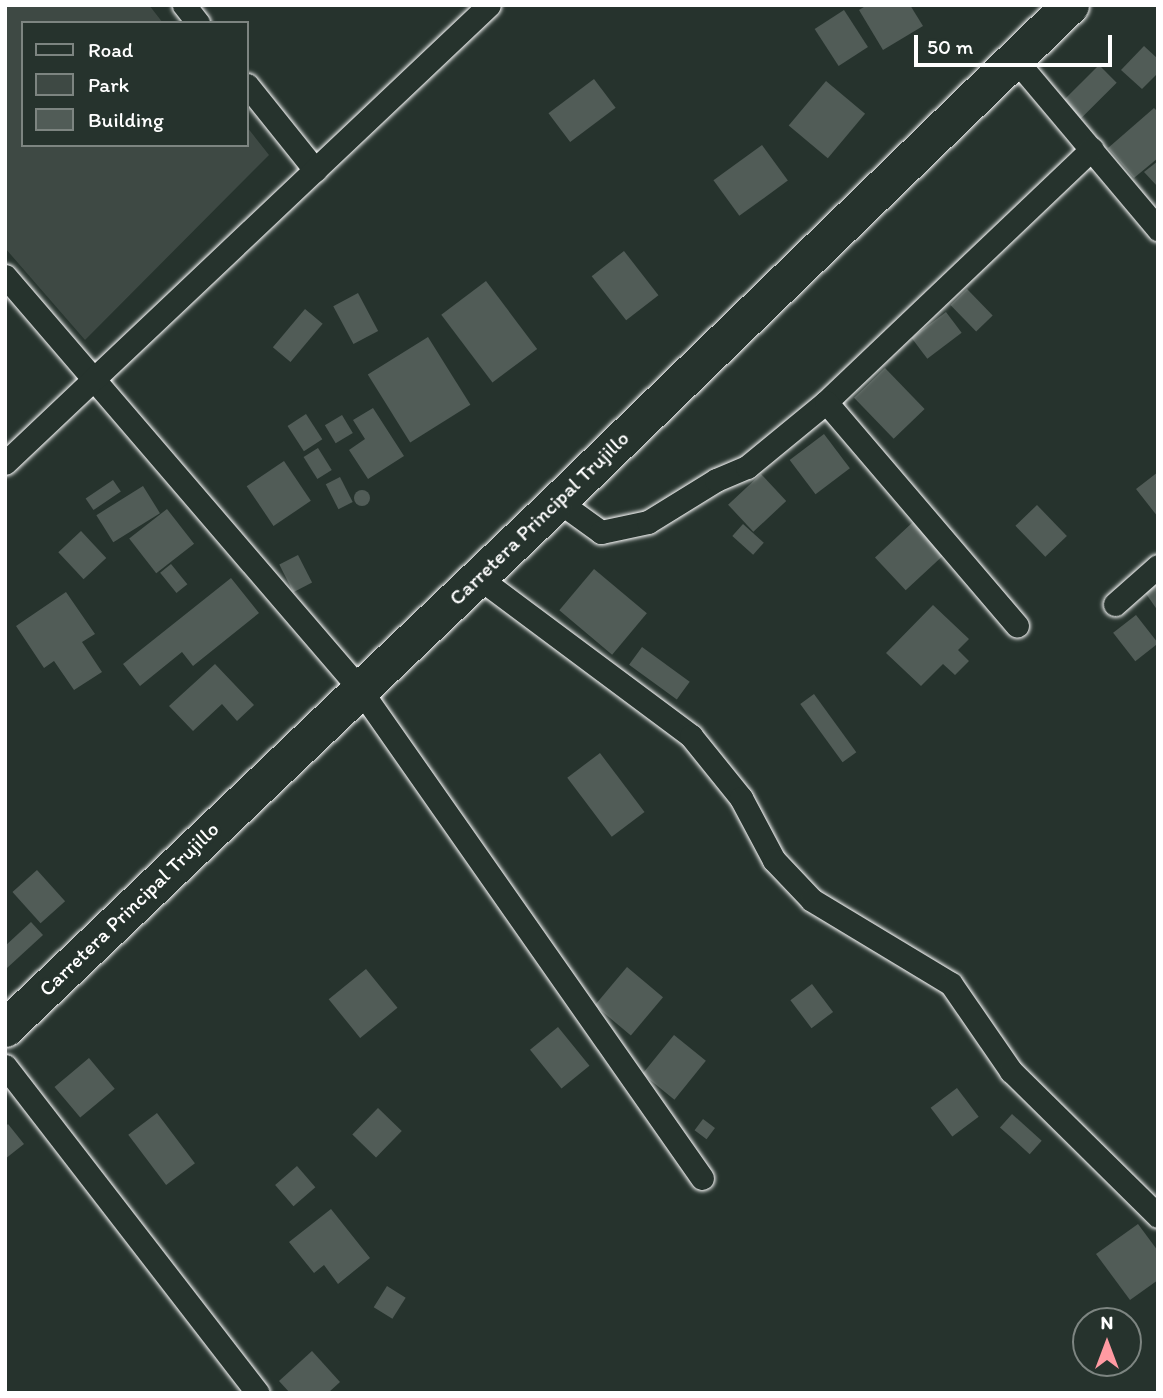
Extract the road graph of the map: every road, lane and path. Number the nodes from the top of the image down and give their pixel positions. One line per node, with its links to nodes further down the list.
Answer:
1 (184, 5): 4 (street)
2 (489, 5): 8 (street)
3 (1070, 5): 5 (main road, Carretera Principal Trujillo)
4 (196, 21)
5 (1014, 58): 7 (street); 14 (main road, Carretera Principal Trujillo)
6 (248, 86): 8 (street)
7 (1091, 149): 9 (street); 12 (street)
8 (314, 170): 11 (street)
9 (1158, 229)
10 (5, 276): 11 (street)
11 (93, 380): 13 (street); 19 (street)
12 (826, 402): 14 (street); 18 (street)
13 (5, 463)
14 (558, 501): 16 (main road, Carretera Principal Trujillo)
15 (1158, 566): 17 (street)
16 (478, 577): 19 (main road, Carretera Principal Trujillo); 23 (street)
17 (1115, 604)
18 (1017, 626)
19 (359, 688): 20 (main road, Carretera Principal Trujillo); 22 (street)
20 (7, 1022)
21 (5, 1066): 24 (street)
22 (702, 1178)
23 (1158, 1216)
24 (258, 1393)

